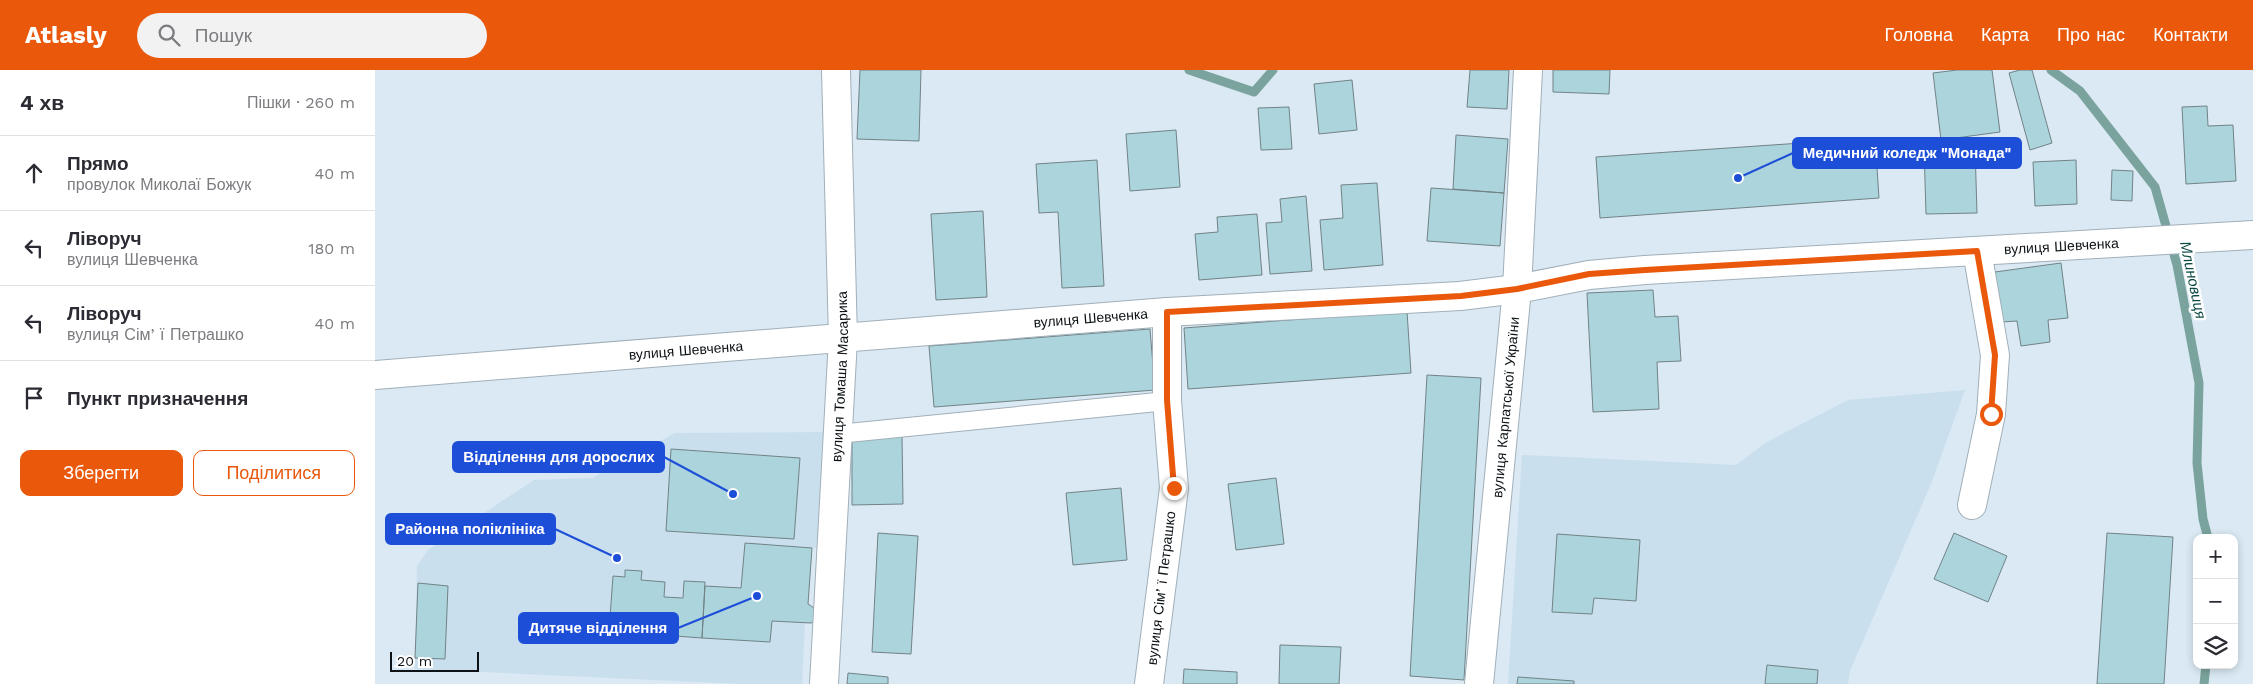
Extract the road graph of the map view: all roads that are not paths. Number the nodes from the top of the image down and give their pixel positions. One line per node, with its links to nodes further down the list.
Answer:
1 (836, 70): 7 (main road, вулиця Томаша Масарика)
2 (1527, 70): 5 (main road, вулиця Карпатської України)
3 (2253, 234): 4 (main road, вулиця Шевченка)
4 (1977, 251): 5 (main road, вулиця Шевченка); 11 (main road)
5 (1517, 289): 6 (main road, вулиця Шевченка); 14 (main road, вулиця Карпатської України)
6 (1167, 312): 7 (main road, вулиця Шевченка); 9 (main road, вулиця Сімʼї Петрашко)
7 (843, 339): 8 (main road, вулиця Шевченка); 10 (main road, вулиця Томаша Масарика)
8 (375, 375)
9 (1167, 400): 10 (lane); 13 (main road, вулиця Сімʼї Петрашко)
10 (839, 434): 12 (main road, вулиця Томаша Масарика)
11 (1972, 505)
12 (824, 684)
13 (1149, 684)
14 (1479, 684)

